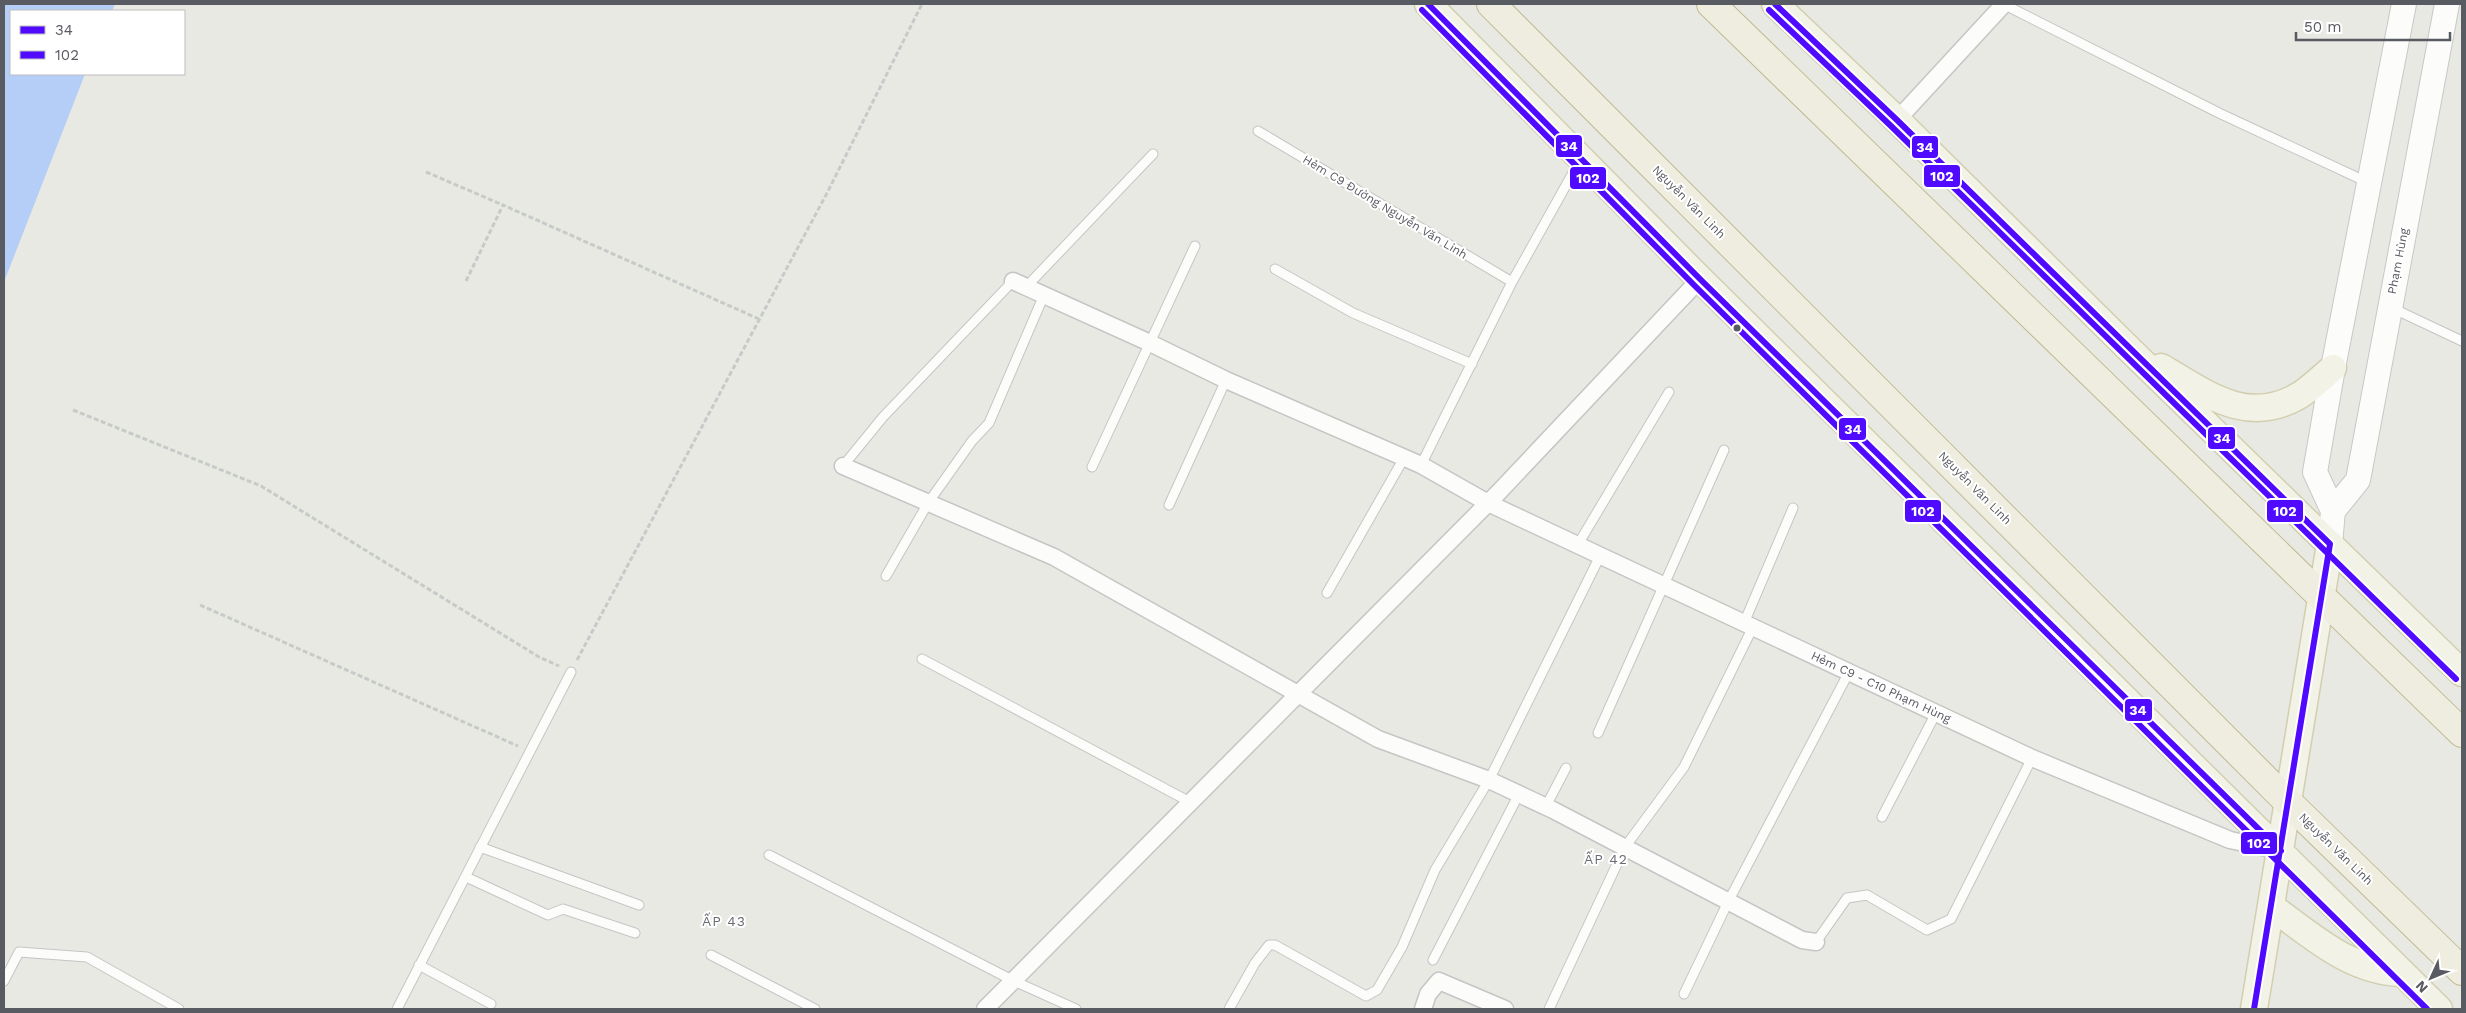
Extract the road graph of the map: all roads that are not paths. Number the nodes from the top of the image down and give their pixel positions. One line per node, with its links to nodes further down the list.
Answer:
1 (1428, 4): 11 (main road)
2 (1491, 4): 58 (highway, Nguyễn Văn Linh)
3 (1711, 4): 43 (highway)
4 (1775, 4): 8 (main road)
5 (2004, 4): 8 (street); 12 (lane)
6 (2404, 4): 12 (main road)
7 (2447, 4): 19 (main road, Phạm Hùng)
8 (1897, 120): 22 (main road)
9 (1258, 131): 16 (lane, Hẻm C9 Đường Nguyễn Văn Linh)
10 (1152, 154): 17 (lane)
11 (1581, 158): 15 (main road); 16 (lane)
12 (2369, 183): 24 (main road)
13 (1195, 246): 21 (lane)
14 (1275, 269): 23 (lane)
15 (1700, 279): 33 (street); 63 (main road)
16 (1512, 282): 23 (lane)
17 (1019, 284): 18 (street, Hẻm C9 - C10 Phạm Hùng); 30 (lane)
18 (1044, 295): 21 (street, Hẻm C9 - C10 Phạm Hùng); 32 (lane)
19 (2390, 307): 20 (lane); 36 (main road, Phạm Hùng)
20 (2462, 341)
21 (1150, 342): 25 (street, Hẻm C9 - C10 Phạm Hùng); 31 (lane)
22 (2126, 346): 24 (main road); 37 (main road)
23 (1472, 364): 29 (lane)
24 (2333, 368): 36 (main road)
25 (1226, 380): 28 (street, Hẻm C9 - C10 Phạm Hùng); 34 (lane)
26 (1668, 392): 38 (lane)
27 (1724, 450): 41 (lane)
28 (1404, 458): 29 (street, Hẻm C9 - C10 Phạm Hùng); 42 (lane)
29 (1421, 465): 33 (street, Hẻm C9 - C10 Phạm Hùng)
30 (843, 466): 32 (street)
31 (1092, 467)
32 (928, 503): 40 (lane); 49 (street)
33 (1488, 504): 38 (street, Hẻm C9 - C10 Phạm Hùng); 49 (street)
34 (1169, 505)
35 (1793, 508): 44 (lane)
36 (2333, 511): 37 (main road)
37 (2330, 544): 43 (main road); 48 (main road)
38 (1577, 546): 39 (street, Hẻm C9 - C10 Phạm Hùng)
39 (1600, 556): 41 (street, Hẻm C9 - C10 Phạm Hùng); 55 (lane)
40 (886, 576)
41 (1664, 584): 44 (street, Hẻm C9 - C10 Phạm Hùng); 51 (lane)
42 (1327, 592)
43 (2321, 595): 52 (highway); 58 (main road)
44 (1749, 625): 47 (street, Hẻm C9 - C10 Phạm Hùng); 62 (lane)
45 (922, 659): 57 (lane)
46 (571, 672): 61 (lane)
47 (1849, 672): 50 (street, Hẻm C9 - C10 Phạm Hùng); 66 (lane)
48 (2462, 673)
49 (1297, 694): 55 (street); 57 (street)
50 (1936, 713): 53 (street, Hẻm C9 - C10 Phạm Hùng); 60 (lane)
51 (1598, 733)
52 (2462, 733)
53 (2032, 758): 63 (street, Hẻm C9 - C10 Phạm Hùng); 70 (lane)
54 (1566, 768): 59 (lane)
55 (1489, 780): 56 (street); 85 (lane)
56 (1519, 794): 59 (street); 72 (lane)
57 (1190, 802): 77 (street)
58 (2289, 803): 63 (main road); 74 (highway, Nguyễn Văn Linh)
59 (1546, 806): 62 (street)
60 (1882, 817)
61 (480, 847): 65 (lane); 67 (lane)
62 (1625, 847): 66 (street); 88 (lane)
63 (2281, 851): 68 (main road); 75 (main road)
64 (769, 855): 77 (lane)
65 (466, 877): 69 (lane); 73 (lane)
66 (1728, 902): 70 (street); 78 (lane)
67 (639, 905)
68 (2272, 907): 75 (main road); 89 (main road)
69 (635, 933)
70 (1816, 942)
71 (711, 955): 82 (lane)
72 (1433, 960)
73 (419, 965): 79 (lane); 81 (lane)
74 (2462, 971)
75 (2402, 973): 90 (main road)
76 (4, 980): 80 (lane)
77 (1014, 981): 83 (street); 84 (lane)
78 (1684, 994)
79 (491, 1004)
80 (179, 1009)
81 (397, 1009)
82 (815, 1009)
83 (985, 1009)
84 (1076, 1009)
85 (1229, 1009)
86 (1423, 1009): 87 (street)
87 (1505, 1009)
88 (1550, 1009)
89 (2254, 1009)
90 (2440, 1009)

